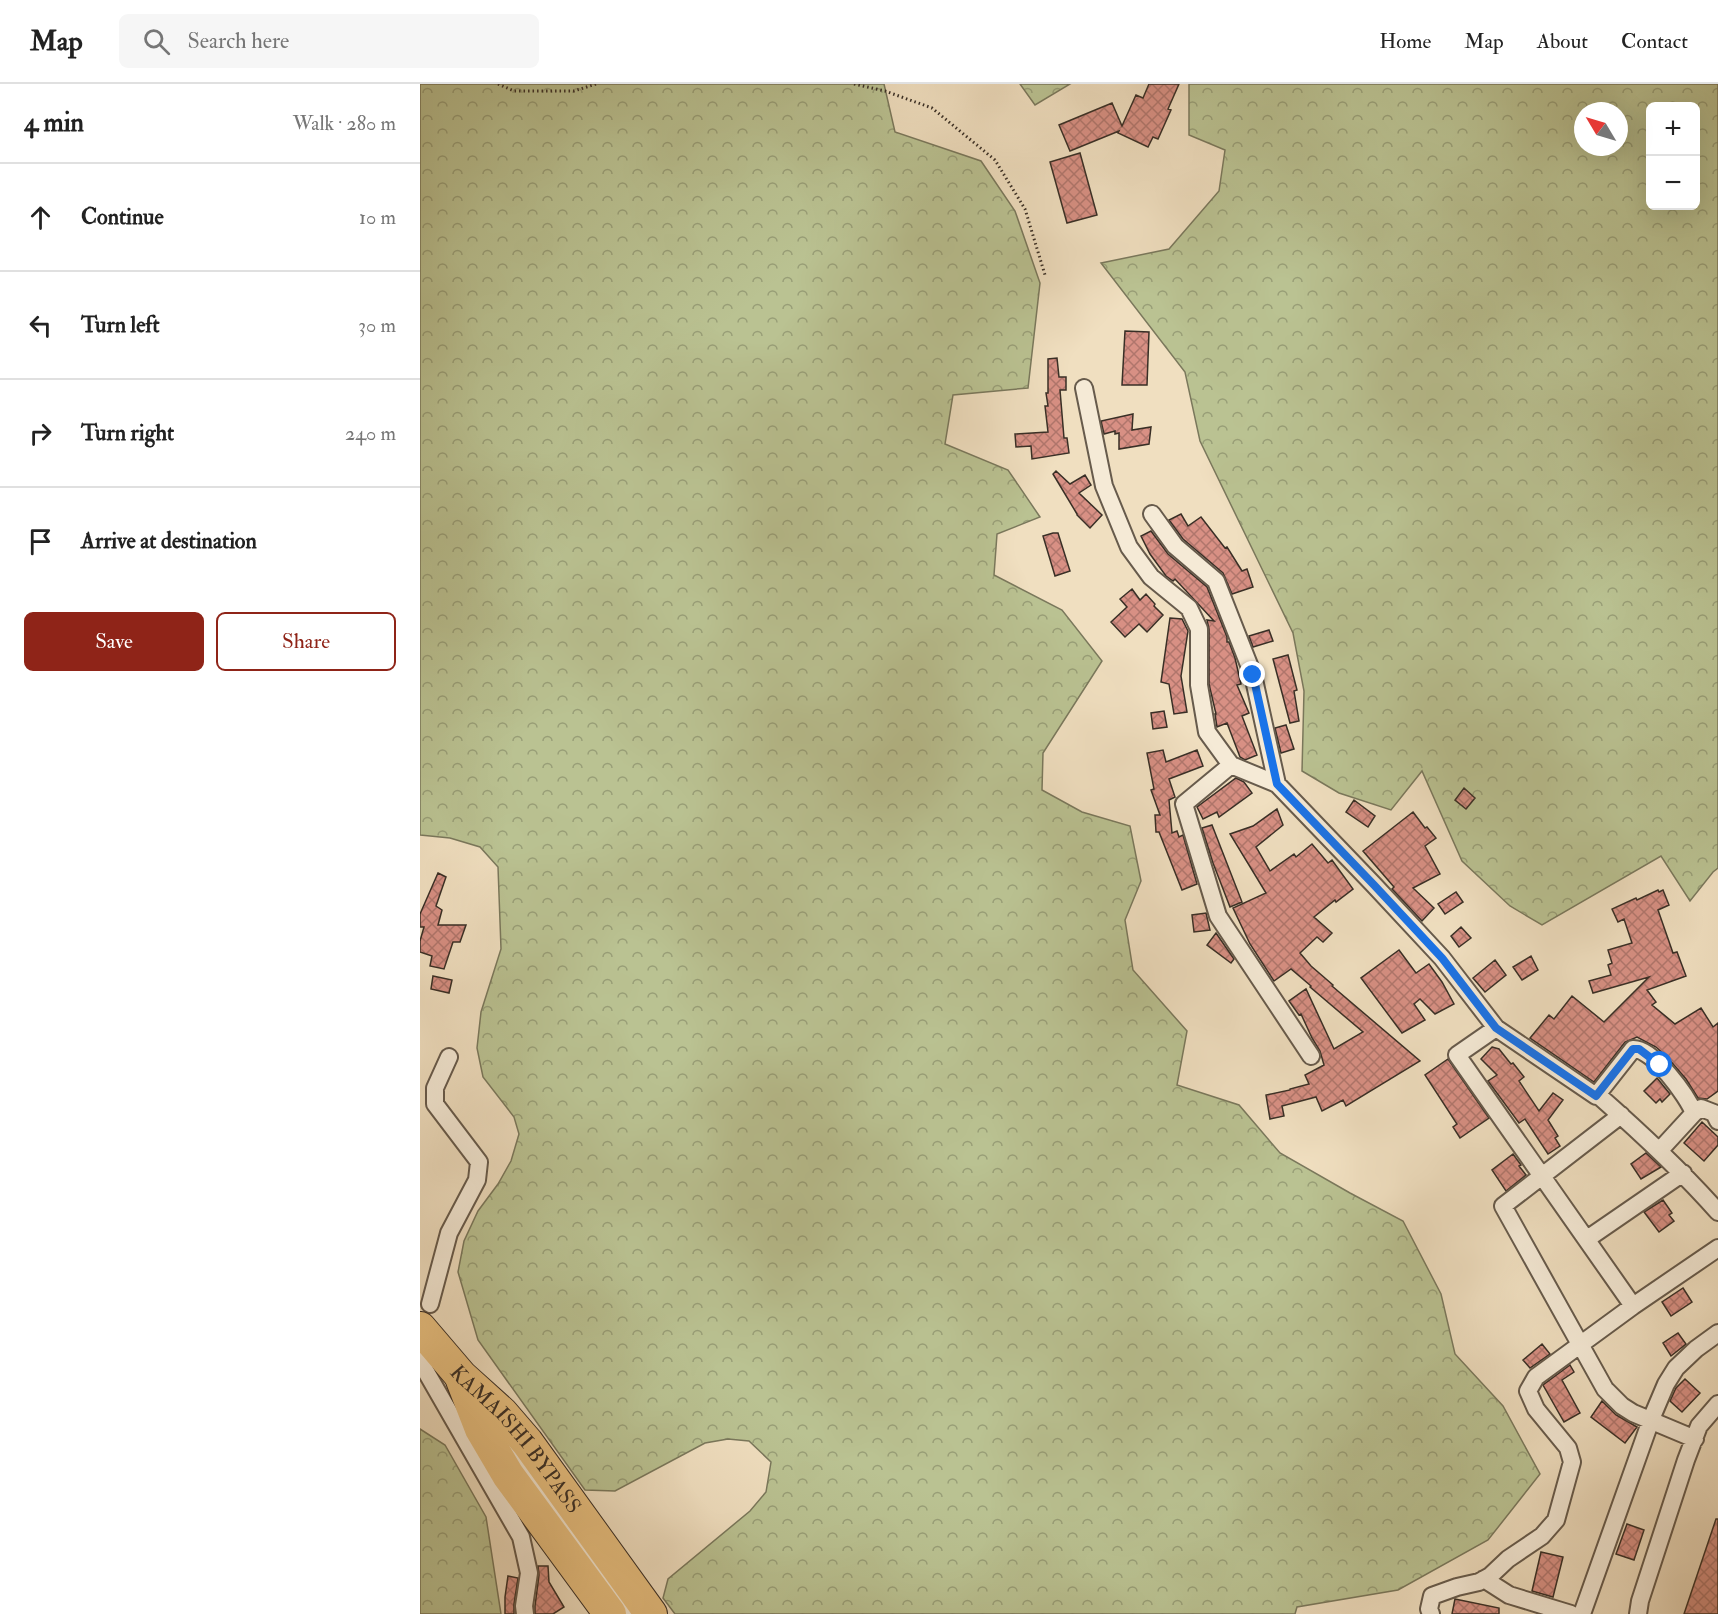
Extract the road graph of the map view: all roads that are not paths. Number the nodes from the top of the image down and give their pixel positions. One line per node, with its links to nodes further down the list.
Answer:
1 (1084, 388): 3 (street)
2 (1152, 514): 4 (street)
3 (1231, 765): 4 (street); 6 (street)
4 (1277, 784): 5 (street)
5 (1496, 1028): 8 (street); 14 (street)
6 (1311, 1056)
7 (449, 1057): 19 (street)
8 (1596, 1096): 9 (street); 10 (street)
9 (1694, 1113): 11 (street); 12 (street)
10 (1621, 1115): 12 (street); 14 (street)
11 (1718, 1121)
12 (1660, 1150): 13 (street)
13 (1683, 1173): 15 (street); 16 (street)
14 (1542, 1175): 16 (street); 21 (street)
15 (1718, 1212)
16 (1587, 1239): 18 (street)
17 (1718, 1248): 18 (street)
18 (1633, 1306): 21 (street)
19 (425, 1323): 22 (highway); 27 (street)
20 (1718, 1333): 24 (street)
21 (1581, 1344): 24 (street); 26 (street)
22 (460, 1376): 28 (highway, KAMAISHI BYPASS); 29 (street); 30 (highway, KAMAISHI BYPASS)
23 (1718, 1404): 25 (street)
24 (1651, 1421): 25 (street); 33 (street)
25 (1695, 1439): 34 (street)
26 (1484, 1580): 31 (street); 32 (street)
27 (525, 1614)
28 (610, 1614)
29 (629, 1614)
30 (651, 1614)
31 (1431, 1614)
32 (1571, 1614)
33 (1582, 1614)
34 (1638, 1614)

